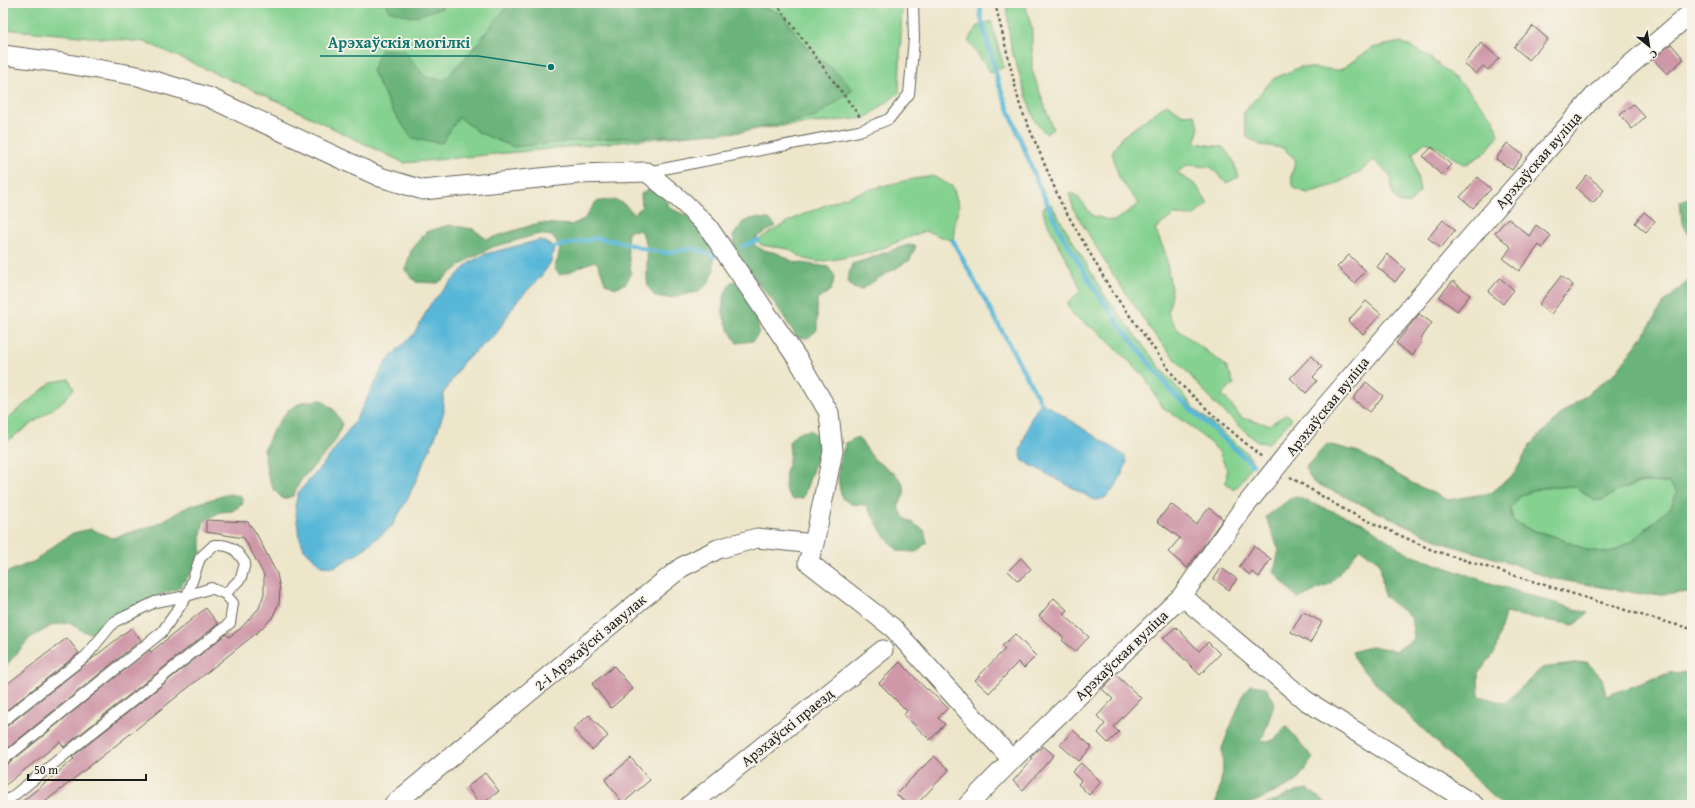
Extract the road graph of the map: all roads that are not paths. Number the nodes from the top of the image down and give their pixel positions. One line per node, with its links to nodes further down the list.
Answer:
1 (913, 3): 4 (lane)
2 (1692, 12): 8 (street, Арэхаўская вуліца, bridge)
3 (3, 55): 4 (street)
4 (647, 172): 5 (street)
5 (814, 544): 12 (street); 14 (street, 2-і Арэхаўскі завулак)
6 (225, 594): 7 (lane); 7 (lane); 13 (lane)
7 (187, 596): 10 (lane); 11 (lane)
8 (1182, 596): 12 (street, Арэхаўская вуліца); 17 (street)
9 (883, 650): 15 (street, Арэхаўскі праезд)
10 (3, 721)
11 (3, 760)
12 (1012, 760): 16 (street, Арэхаўская вуліца)
13 (3, 804)
14 (393, 805)
15 (690, 805)
16 (968, 805)
17 (1474, 805)

